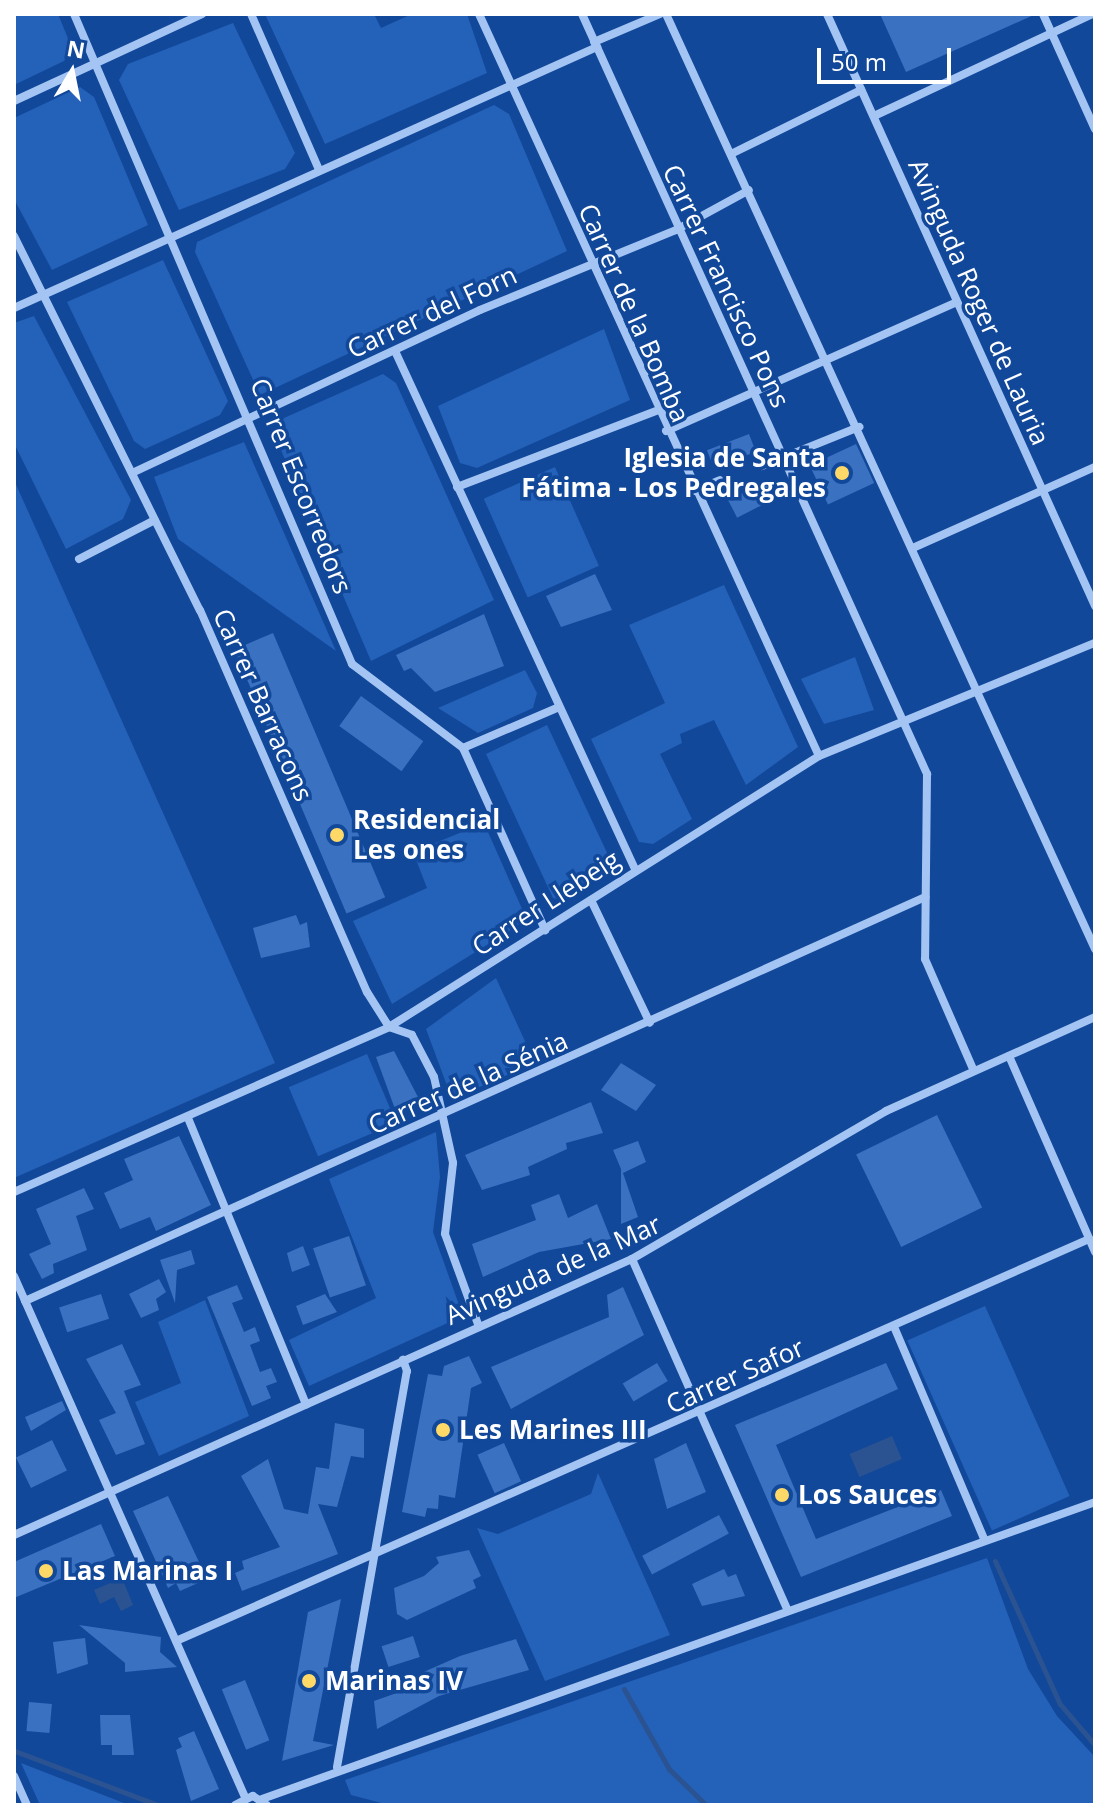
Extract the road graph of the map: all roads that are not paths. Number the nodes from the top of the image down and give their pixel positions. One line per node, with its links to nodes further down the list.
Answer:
1 (74, 14): 13 (street, Carrer Escorredors)
2 (202, 14): 13 (street)
3 (251, 14): 20 (street)
4 (479, 14): 14 (street, Carrer de la Bomba)
5 (582, 14): 12 (street, Carrer Francisco Pons)
6 (660, 14): 12 (street)
7 (666, 14): 19 (street)
8 (827, 14): 15 (street, Avinguda Roger de Lauria)
9 (1043, 14): 11 (street)
10 (1093, 14): 11 (street)
11 (1051, 33): 17 (street); 18 (street)
12 (595, 44): 14 (street); 22 (street, Carrer Francisco Pons)
13 (97, 63): 16 (street); 23 (street, Carrer Escorredors)
14 (509, 86): 20 (street); 25 (street, Carrer de la Bomba)
15 (861, 90): 17 (street, Avinguda Roger de Lauria); 19 (street)
16 (14, 101)
17 (874, 116): 27 (street, Avinguda Roger de Lauria)
18 (1095, 129)
19 (733, 153): 21 (street)
20 (319, 170): 23 (street)
21 (749, 190): 22 (street, Carrer del Forn); 30 (street)
22 (676, 230): 25 (street, Carrer del Forn); 31 (street, Carrer Francisco Pons)
23 (172, 235): 26 (street); 33 (street, Carrer Escorredors)
24 (14, 236): 26 (street, Carrer Barracons)
25 (590, 263): 29 (street, Carrer del Forn); 32 (street, Carrer de la Bomba)
26 (43, 295): 28 (street); 39 (street, Carrer Barracons)
27 (957, 302): 30 (street); 43 (street, Avinguda Roger de Lauria)
28 (14, 308)
29 (395, 351): 33 (street, Carrer del Forn); 41 (street)
30 (826, 358): 31 (street); 34 (street)
31 (752, 394): 35 (street); 36 (street, Carrer Francisco Pons)
32 (656, 411): 35 (street, Carrer de la Bomba); 41 (street)
33 (252, 416): 39 (street, Carrer del Forn); 52 (street, Carrer Escorredors)
34 (859, 427): 36 (street); 45 (street)
35 (666, 431): 42 (street, Carrer de la Bomba)
36 (783, 458): 37 (street); 51 (street, Carrer Francisco Pons)
37 (762, 466)
38 (1095, 467): 43 (street)
39 (132, 473): 44 (street, Carrer Barracons)
40 (720, 480): 42 (street)
41 (457, 487): 50 (street)
42 (694, 491): 53 (street, Carrer de la Bomba)
43 (1043, 493): 45 (street); 47 (street, Avinguda Roger de Lauria)
44 (155, 520): 46 (street); 61 (street, Carrer Barracons)
45 (915, 547): 49 (street)
46 (79, 559)
47 (1095, 606)
48 (1095, 643): 49 (street, Carrer Llebeig)
49 (982, 691): 51 (street, Carrer Llebeig); 58 (street)
50 (559, 707): 52 (street); 54 (street)
51 (907, 724): 53 (street, Carrer Llebeig); 55 (street, Carrer Francisco Pons)
52 (463, 748): 57 (street, Carrer Escorredors)
53 (819, 756): 54 (street, Carrer Llebeig)
54 (635, 869): 56 (street, Carrer Llebeig)
55 (925, 897): 60 (street, Carrer de la Sénia); 63 (street, Carrer Francisco Pons)
56 (591, 900): 57 (street, Carrer Llebeig); 60 (street)
57 (545, 930): 61 (street, Carrer Llebeig)
58 (1095, 949)
59 (1095, 1017): 62 (street, Avinguda de la Mar)
60 (650, 1023): 65 (street, Carrer de la Sénia)
61 (389, 1027): 64 (street, Carrer Llebeig); 65 (street, Carrer Barracons)
62 (1009, 1056): 63 (street, Avinguda de la Mar); 68 (street)
63 (974, 1071): 70 (street, Avinguda de la Mar)
64 (188, 1118): 66 (street, Carrer Llebeig); 67 (street)
65 (445, 1118): 67 (street, Carrer de la Sénia); 73 (street, Carrer Barracons)
66 (14, 1192)
67 (225, 1210): 72 (street, Carrer de la Sénia); 76 (street)
68 (1089, 1239): 69 (street); 74 (street, Carrer Safor)
69 (1095, 1252)
70 (632, 1259): 73 (street, Avinguda de la Mar); 77 (street)
71 (14, 1276): 72 (street)
72 (25, 1301): 78 (street)
73 (478, 1324): 75 (street, Avinguda de la Mar)
74 (895, 1329): 77 (street, Carrer Safor); 81 (street)
75 (403, 1360): 76 (street, Avinguda de la Mar); 82 (street)
76 (306, 1405): 78 (street, Avinguda de la Mar)
77 (701, 1413): 82 (street, Carrer Safor); 83 (street)
78 (110, 1492): 80 (street, Avinguda de la Mar); 84 (street)
79 (1095, 1502): 81 (street)
80 (14, 1535)
81 (984, 1539): 83 (street)
82 (371, 1561): 84 (street, Carrer Safor); 85 (street)
83 (786, 1607): 85 (street)
84 (176, 1641): 87 (street)
85 (337, 1767): 88 (street)
86 (14, 1776): 89 (street)
87 (245, 1797): 88 (street); 90 (street)
88 (264, 1802)
89 (27, 1805)
90 (235, 1805)

